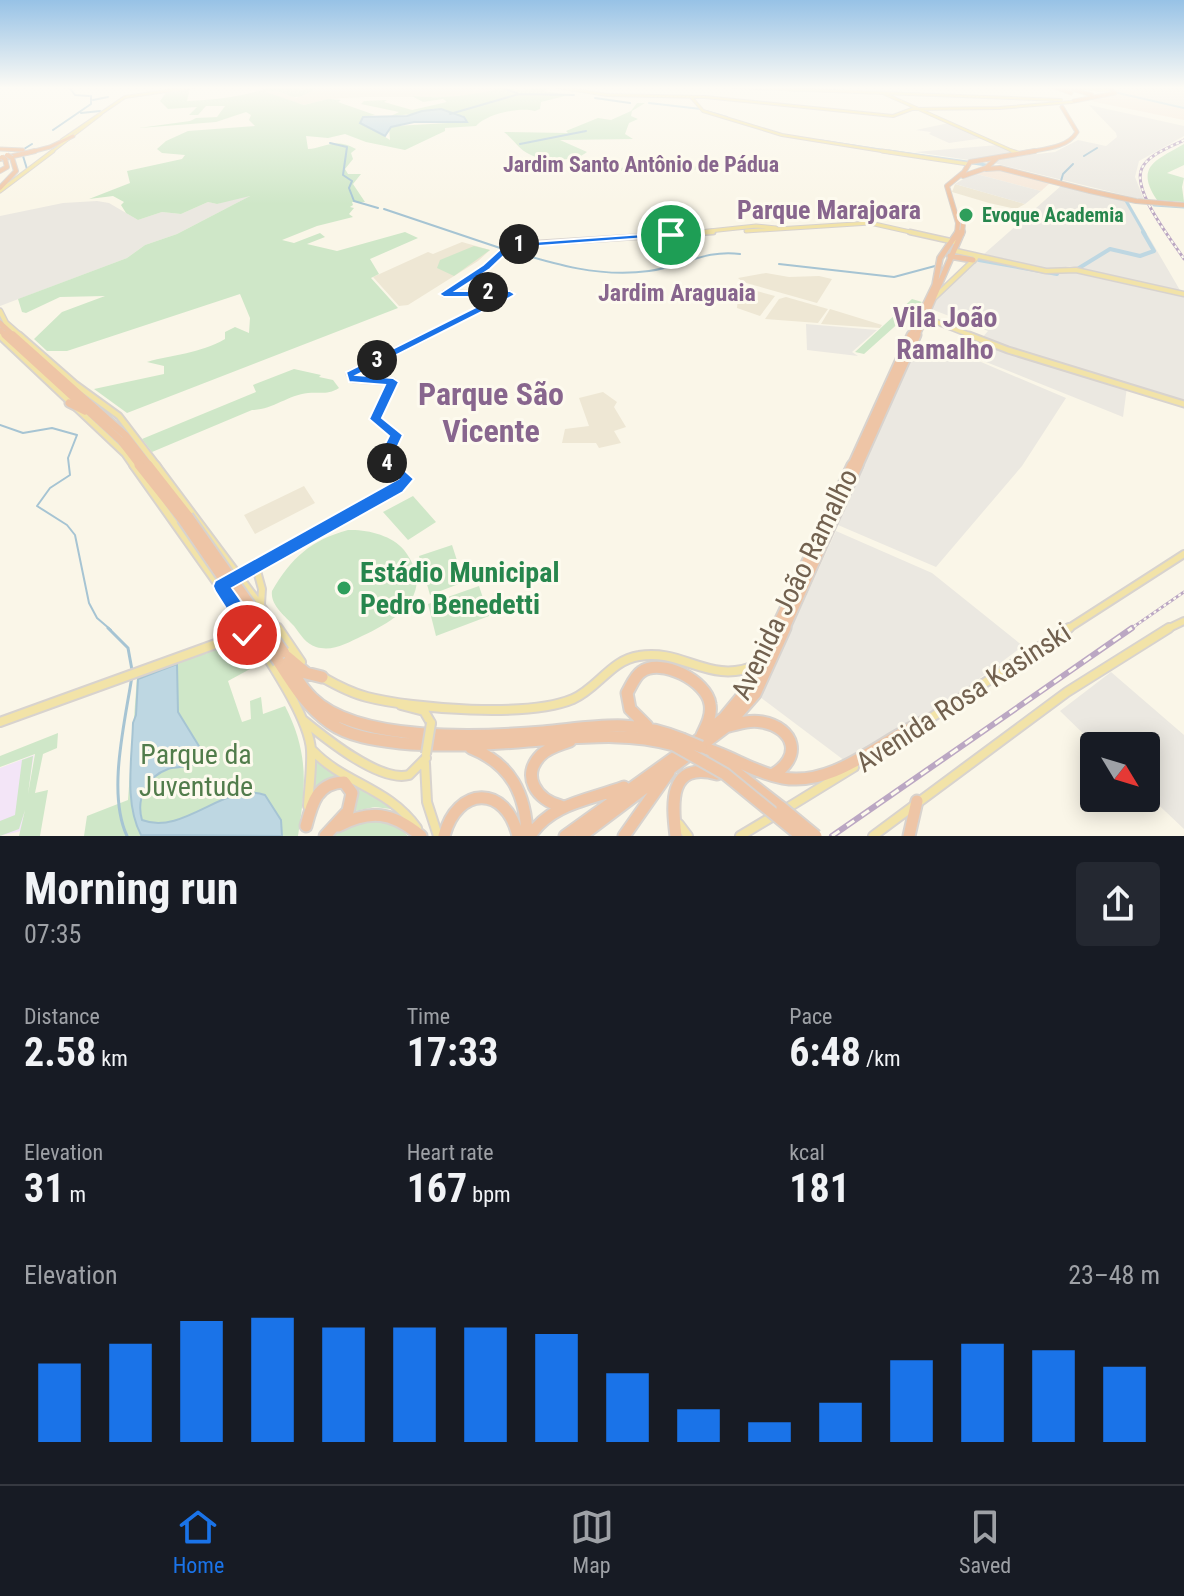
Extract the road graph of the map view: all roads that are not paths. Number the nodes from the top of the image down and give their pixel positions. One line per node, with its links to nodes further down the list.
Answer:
1 (83, 126): 7 (main road)
2 (88, 126): 7 (main road)
3 (755, 126): 14 (main road)
4 (957, 126): 10 (main road)
5 (1073, 126): 9 (highway)
6 (1078, 126): 9 (highway)
7 (75, 133): 8 (main road); 11 (highway); 18 (main road)
8 (60, 142): 11 (main road); 11 (highway)
9 (1064, 146): 10 (highway); 13 (highway)
10 (1018, 153): 12 (highway)
11 (3, 156): 16 (highway); 18 (highway)
12 (983, 158): 13 (highway); 14 (highway)
13 (991, 162): 15 (highway); 19 (highway)
14 (969, 164): 17 (highway); 20 (highway)
15 (984, 169): 17 (highway); 19 (highway)
16 (0, 171)
17 (976, 171): 20 (highway)
18 (0, 188)
19 (1090, 190): 21 (highway, bridge)
20 (948, 198): 27 (highway); 27 (highway)
21 (1184, 204)
22 (776, 228): 24 (main road); 25 (main road); 27 (main road)
23 (729, 231): 24 (main road); 24 (main road); 49 (main road)
24 (746, 231): 25 (main road)
25 (759, 231): 26 (main road)
26 (768, 234)
27 (955, 241): 28 (highway); 28 (highway, Avenida João Ramalho); 29 (highway); 30 (highway); 33 (highway, Avenida João Ramalho)
28 (947, 251): 39 (highway, Avenida João Ramalho)
29 (968, 254): 30 (main road)
30 (977, 257): 31 (main road); 33 (main road, Avenida João Ramalho)
31 (1076, 270): 32 (main road); 32 (main road)
32 (1184, 293)
33 (935, 297): 34 (highway, Avenida João Ramalho)
34 (924, 317): 39 (highway, Avenida João Ramalho); 43 (main road)
35 (1, 318): 37 (highway); 41 (main road)
36 (0, 333): 37 (highway); 40 (main road)
37 (21, 346): 38 (highway); 44 (highway)
38 (31, 359): 40 (highway); 44 (highway)
39 (902, 362): 45 (highway, Avenida João Ramalho); 46 (highway, Avenida João Ramalho)
40 (36, 370): 42 (main road)
41 (81, 389): 44 (highway); 50 (main road)
42 (69, 403): 44 (highway); 52 (main road)
43 (1184, 404)
44 (107, 422): 58 (highway, bridge)
45 (866, 434): 46 (highway); 47 (highway, Avenida João Ramalho)
46 (863, 456): 47 (highway, Avenida João Ramalho)
47 (855, 467): 59 (highway, Avenida João Ramalho); 65 (highway, Avenida João Ramalho)
48 (1184, 554): 63 (main road, Avenida Rosa Kasinski)
49 (276, 555): 50 (main road); 51 (main road)
50 (243, 572): 51 (main road); 52 (main road); 53 (main road)
51 (258, 577): 53 (main road)
52 (221, 586): 55 (main road)
53 (261, 605): 60 (main road)
54 (1184, 621): 77 (main road)
55 (246, 624): 56 (main road); 57 (main road)
56 (239, 636): 57 (main road); 64 (main road)
57 (254, 637): 62 (main road)
58 (281, 657): 60 (highway); 66 (highway); 70 (highway)
59 (761, 663): 61 (main road); 69 (highway, Avenida João Ramalho)
60 (322, 677): 61 (main road)
61 (389, 702): 72 (main road, bridge)
62 (301, 718): 71 (main road); 72 (main road)
63 (926, 721): 74 (highway); 91 (main road, Avenida Rosa Kasinski)
64 (0, 722)
65 (727, 726): 73 (highway, Avenida João Ramalho); 74 (highway)
66 (652, 729): 68 (highway); 69 (highway)
67 (582, 737): 68 (highway); 70 (highway); 78 (highway)
68 (678, 742): 69 (highway, bridge); 76 (highway, bridge)
69 (700, 744): 74 (highway); 75 (highway, Avenida João Ramalho); 93 (highway, bridge)
70 (465, 746): 85 (highway)
71 (311, 749): 80 (main road); 82 (main road)
72 (426, 756): 83 (main road)
73 (673, 767): 87 (highway, Avenida João Ramalho); 88 (highway)
74 (772, 775)
75 (636, 782): 78 (highway); 86 (highway, Avenida João Ramalho)
76 (739, 785): 79 (highway, bridge); 92 (highway, bridge)
77 (917, 801): 94 (main road); 95 (highway)
78 (567, 807): 85 (highway)
79 (674, 814): 89 (highway); 90 (main road)
80 (305, 831): 81 (highway)
81 (329, 832): 82 (highway)
82 (421, 836)
83 (441, 836): 84 (highway)
84 (518, 836)
85 (529, 836)
86 (565, 836)
87 (581, 836)
88 (624, 836)
89 (676, 836)
90 (688, 836)
91 (740, 836)
92 (801, 836)
93 (816, 836)
94 (873, 836)
95 (909, 836)

